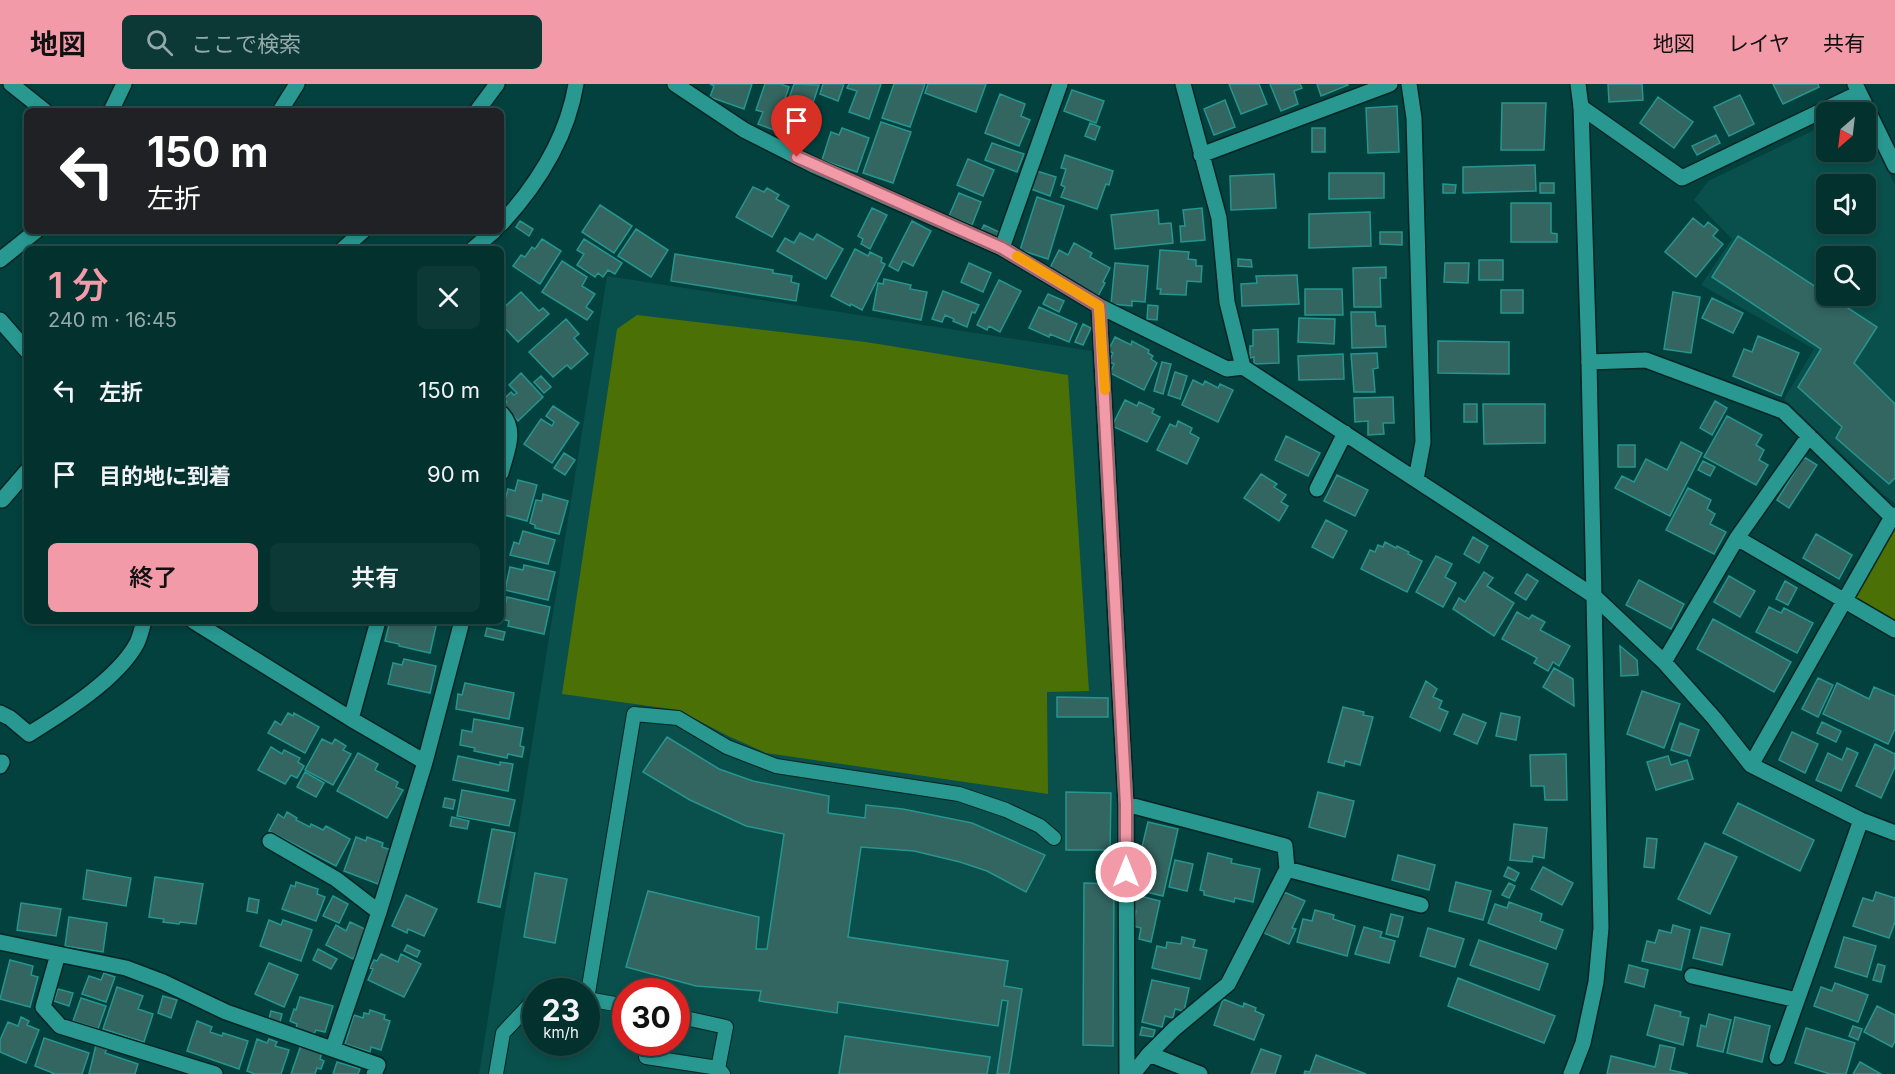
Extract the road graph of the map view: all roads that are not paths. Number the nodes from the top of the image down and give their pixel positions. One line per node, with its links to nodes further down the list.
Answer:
1 (12, 84): 14 (street)
2 (124, 84): 15 (street)
3 (297, 84): 16 (street)
4 (497, 84): 17 (street)
5 (576, 84): 20 (street)
6 (675, 84): 26 (street)
7 (1060, 84): 26 (street)
8 (1183, 84): 18 (street)
9 (1390, 84): 18 (street)
10 (1409, 84): 38 (street)
11 (1578, 84): 13 (street)
12 (1857, 89): 13 (street); 19 (street)
13 (1581, 107): 31 (street)
14 (41, 108)
15 (112, 108)
16 (282, 108)
17 (479, 108)
18 (1201, 155): 32 (street)
19 (1895, 166)
20 (504, 221)
21 (32, 234): 27 (street)
22 (360, 234): 24 (street)
23 (490, 234): 25 (street)
24 (346, 246)
25 (476, 246)
26 (1002, 248): 28 (street)
27 (0, 260)
28 (1099, 306): 32 (street); 55 (street)
29 (0, 320): 30 (street)
30 (24, 348)
31 (1589, 362): 35 (street); 43 (street)
32 (1243, 367): 34 (street)
33 (504, 416): 36 (street)
34 (1345, 433): 38 (street); 39 (street)
35 (1809, 436): 41 (street); 42 (street)
36 (504, 462)
37 (24, 474): 40 (street)
38 (1416, 479): 43 (street)
39 (1317, 489)
40 (2, 500)
41 (1893, 516): 44 (street)
42 (1737, 538): 44 (street); 50 (street)
43 (1594, 596): 50 (street); 81 (street)
44 (1844, 601): 49 (street); 54 (street)
45 (143, 624): 51 (street)
46 (198, 624): 52 (street)
47 (377, 624): 52 (street)
48 (461, 624): 53 (street)
49 (1895, 630)
50 (1664, 662): 54 (street)
51 (0, 713)
52 (351, 719): 53 (street)
53 (425, 762): 62 (street)
54 (1751, 765): 56 (street)
55 (1126, 804): 60 (street); 78 (street)
56 (1861, 820): 57 (street); 66 (street)
57 (1895, 833)
58 (1054, 838): 67 (lane)
59 (270, 841): 62 (street)
60 (1287, 869): 61 (street); 71 (street)
61 (1421, 905)
62 (380, 912): 70 (street)
63 (0, 942): 64 (street)
64 (58, 954): 70 (street); 75 (street)
65 (1692, 976): 66 (street)
66 (1797, 1000): 73 (street)
67 (612, 1004)
68 (522, 1013): 77 (lane)
69 (690, 1019): 74 (lane)
70 (333, 1048): 76 (street)
71 (1149, 1054): 79 (street); 80 (street)
72 (646, 1056): 74 (lane)
73 (1777, 1057)
74 (719, 1072)
75 (215, 1074)
76 (374, 1074)
77 (496, 1074)
78 (1127, 1074)
79 (1133, 1074)
80 (1200, 1074)
81 (1571, 1074)

